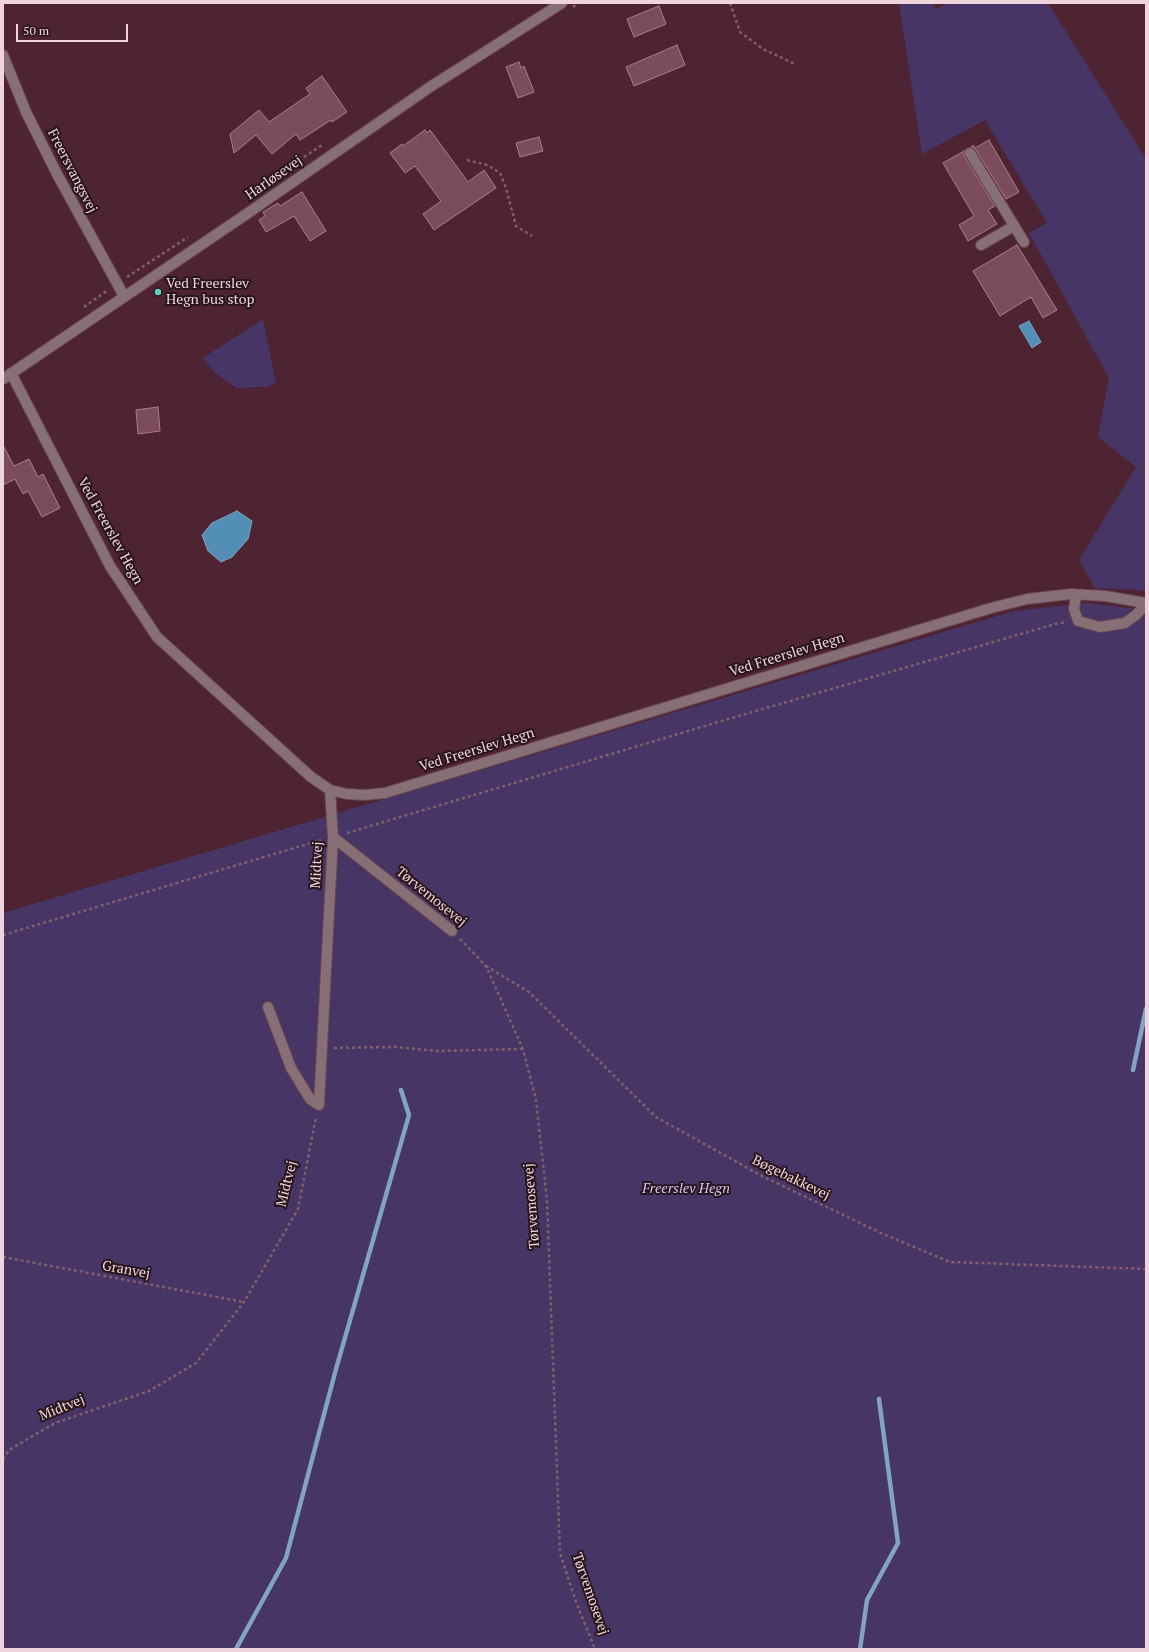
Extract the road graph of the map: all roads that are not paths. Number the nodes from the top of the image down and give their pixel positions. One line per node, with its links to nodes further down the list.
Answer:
1 (562, 3): 7 (street, Harløsevej)
2 (3, 55): 7 (street, Freersvangsvej)
3 (970, 153): 4 (street)
4 (1014, 226): 5 (street); 6 (street)
5 (1024, 242)
6 (981, 245)
7 (124, 296): 8 (street, Harløsevej)
8 (7, 376): 11 (street, Ved Freerslev Hegn)
9 (1076, 595): 10 (street, Ved Freerslev Hegn); 10 (street); 11 (street, Ved Freerslev Hegn)
10 (1146, 604)
11 (330, 790): 12 (street, Midtvej)
12 (333, 837): 13 (street, Tørvemosevej); 14 (street, Midtvej)
13 (452, 931)
14 (268, 1007)

